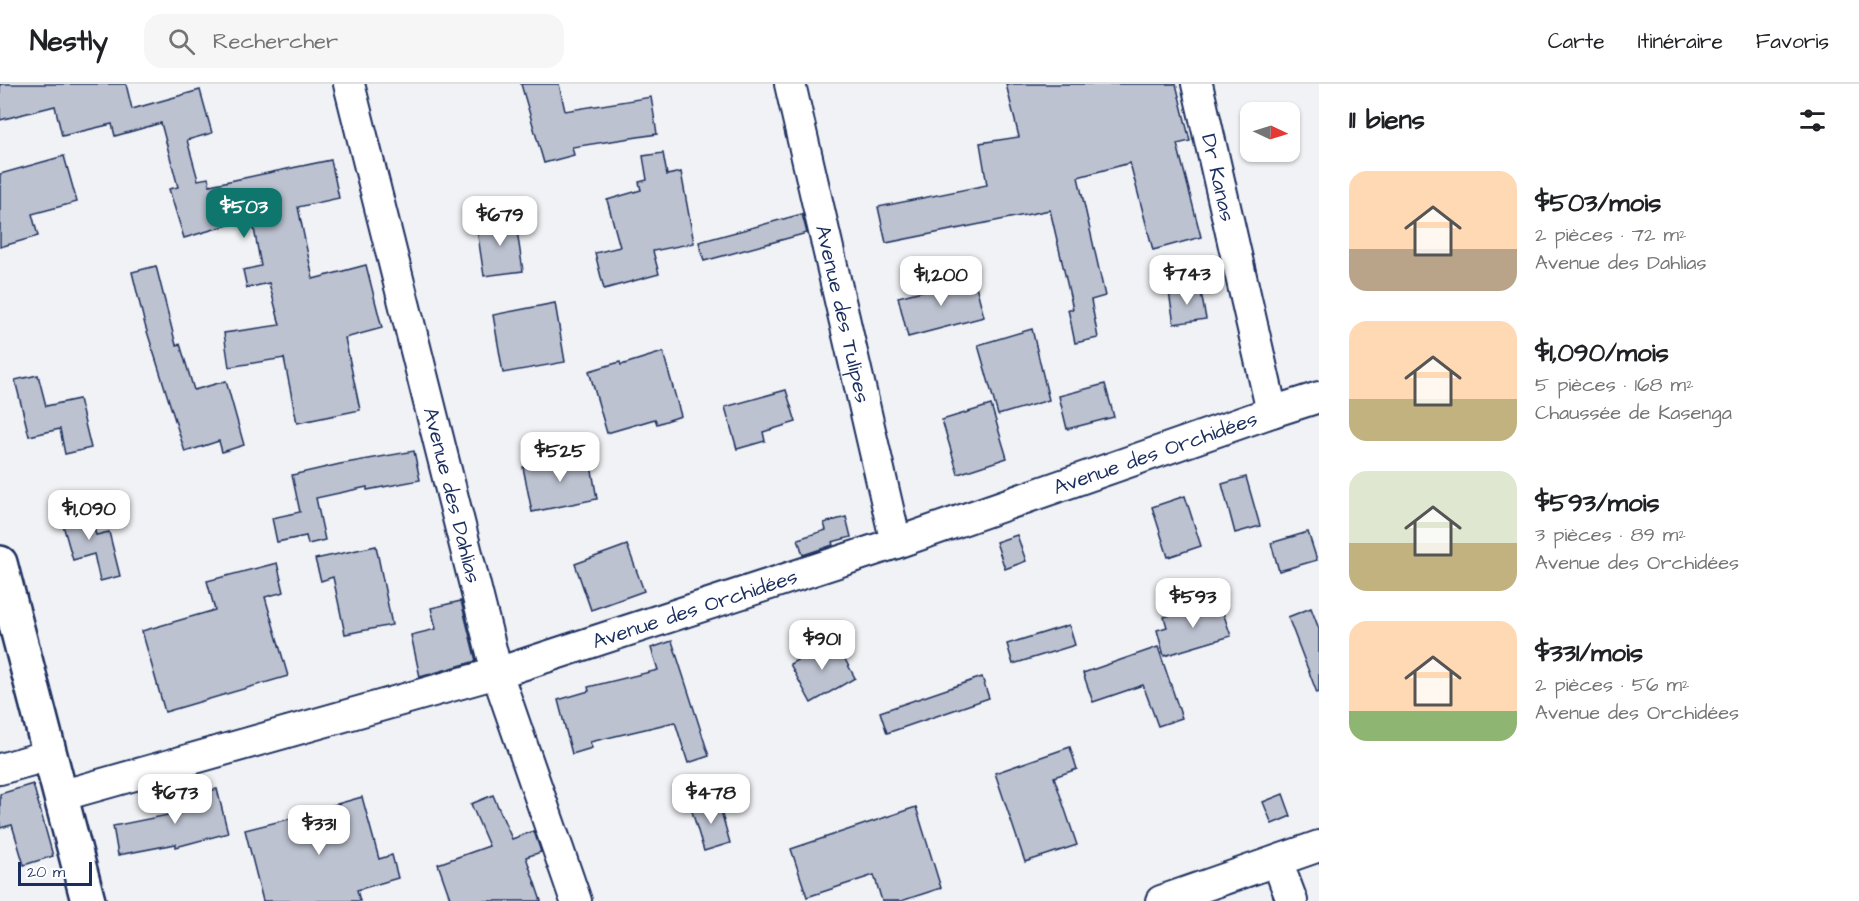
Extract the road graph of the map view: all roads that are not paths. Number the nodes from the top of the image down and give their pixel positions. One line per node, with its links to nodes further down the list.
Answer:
1 (349, 84): 8 (street, Avenue des Dahlias)
2 (790, 84): 6 (street, Avenue des Tulipes)
3 (1197, 84): 5 (street, Dr Kanas)
4 (1319, 397): 5 (street, Avenue des Orchidées)
5 (1272, 412): 6 (street, Avenue des Orchidées)
6 (896, 543): 8 (street, Avenue des Orchidées)
7 (0, 563): 9 (main road)
8 (497, 673): 11 (street, Avenue des Orchidées); 15 (street, Avenue des Dahlias)
9 (50, 755): 10 (street); 11 (main road)
10 (0, 769)
11 (60, 796): 14 (main road)
12 (1319, 846): 13 (street)
13 (1277, 861): 16 (street); 17 (street)
14 (88, 901)
15 (576, 901)
16 (1161, 901)
17 (1292, 901)

